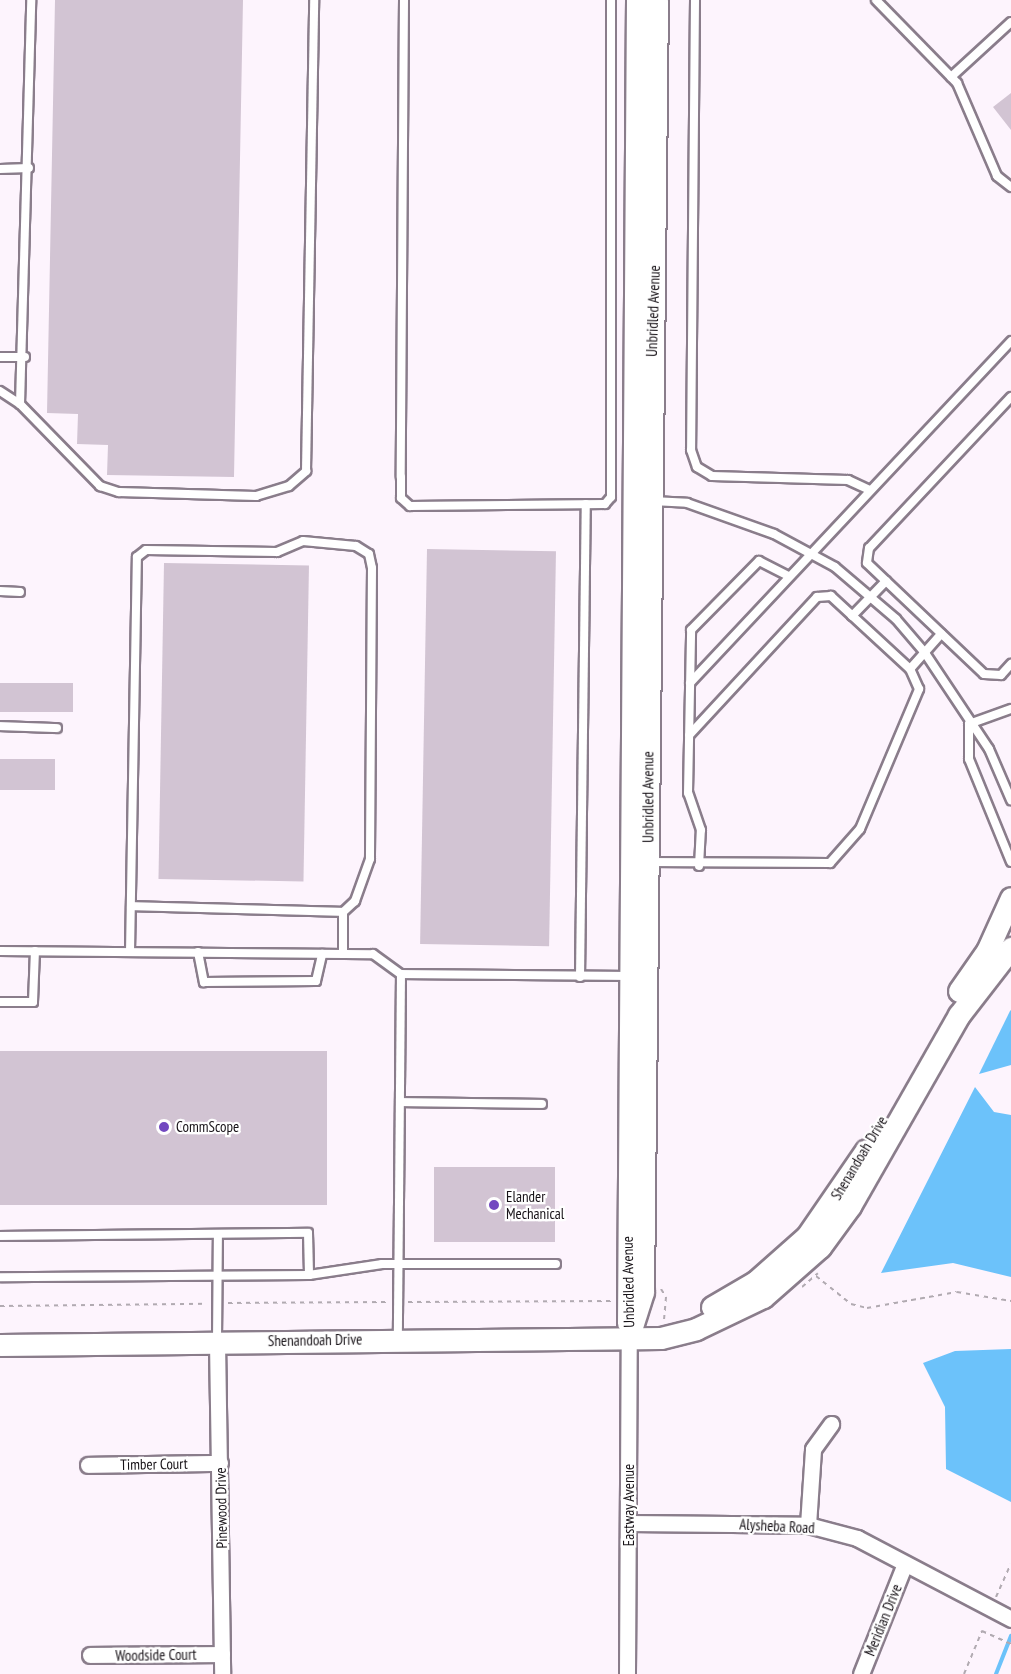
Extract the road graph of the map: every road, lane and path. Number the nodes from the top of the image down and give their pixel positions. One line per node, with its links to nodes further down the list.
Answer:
1 (32, 0): 11 (lane)
2 (314, 0): 19 (lane)
3 (404, 0): 22 (lane)
4 (611, 0): 21 (lane)
5 (637, 0): 21 (street, Unbridled Avenue)
6 (657, 0): 21 (street, Unbridled Avenue)
7 (695, 0): 20 (lane)
8 (880, 1): 10 (lane)
9 (1011, 22): 10 (lane)
10 (951, 77): 13 (lane)
11 (28, 168): 12 (lane); 16 (lane)
12 (0, 169)
13 (1011, 187)
14 (1011, 341): 20 (lane)
15 (0, 357): 16 (lane)
16 (25, 357): 19 (lane)
17 (0, 392): 19 (lane)
18 (1011, 397): 25 (lane)
19 (20, 404)
20 (869, 490): 23 (lane)
21 (631, 499): 22 (lane); 23 (lane); 41 (street, Unbridled Avenue); 55 (street, Unbridled Avenue)
22 (586, 504): 56 (lane)
23 (809, 553): 24 (lane); 28 (lane)
24 (788, 576): 34 (lane); 34 (lane)
25 (886, 581): 28 (lane); 30 (lane)
26 (0, 591): 27 (lane)
27 (20, 592)
28 (870, 597): 29 (lane); 31 (lane)
29 (852, 616): 33 (lane); 39 (lane)
30 (941, 634): 31 (lane); 32 (lane)
31 (925, 653): 33 (lane); 36 (lane)
32 (1011, 664)
33 (910, 669): 43 (lane)
34 (690, 683): 39 (lane)
35 (1011, 709): 36 (lane)
36 (969, 724): 40 (lane); 42 (lane)
37 (0, 726): 38 (lane)
38 (57, 728)
39 (689, 735): 43 (lane)
40 (1011, 800)
41 (647, 862): 43 (lane); 55 (street, Unbridled Avenue)
42 (1011, 862)
43 (699, 866)
44 (1011, 898): 77 (street, Shenandoah Drive)
45 (130, 906): 46 (lane); 46 (lane); 50 (lane)
46 (343, 912): 53 (lane)
47 (1011, 948): 77 (street, Shenandoah Drive)
48 (0, 951): 49 (lane)
49 (35, 951): 50 (lane); 57 (lane)
50 (130, 952): 51 (lane)
51 (198, 952): 52 (lane); 52 (lane)
52 (322, 954): 53 (lane)
53 (343, 954): 54 (lane)
54 (401, 974): 56 (lane); 58 (lane)
55 (636, 976): 56 (lane); 74 (street, Unbridled Avenue)
56 (580, 977)
57 (0, 1002)
58 (400, 1102): 59 (lane); 62 (lane)
59 (542, 1104)
60 (218, 1234): 61 (lane); 65 (lane); 66 (lane)
61 (0, 1236)
62 (399, 1264): 63 (lane); 65 (lane); 73 (lane)
63 (556, 1264)
64 (823, 1266): 67 (path)
65 (309, 1275): 66 (lane)
66 (217, 1276): 68 (lane); 75 (lane)
67 (816, 1276): 70 (path); 72 (path)
68 (0, 1277)
69 (658, 1286): 71 (path)
70 (793, 1294)
71 (666, 1297): 74 (path); 77 (path)
72 (1011, 1301)
73 (398, 1302): 74 (path); 75 (path); 79 (lane)
74 (634, 1302): 78 (street, Unbridled Avenue)
75 (218, 1304): 76 (path); 80 (lane)
76 (0, 1306)
77 (662, 1330): 78 (street, Shenandoah Drive)
78 (629, 1336): 79 (street, Shenandoah Drive); 85 (street, Eastway Avenue)
79 (398, 1339): 80 (street, Shenandoah Drive)
80 (217, 1342): 81 (street, Shenandoah Drive); 83 (street, Pinewood Drive)
81 (0, 1345)
82 (831, 1424): 86 (street)
83 (220, 1463): 84 (street, Timber Court); 90 (street, Pinewood Drive)
84 (88, 1466)
85 (629, 1523): 86 (street, Alysheba Road); 93 (street, Eastway Avenue)
86 (808, 1525): 87 (street, Alysheba Road)
87 (904, 1566): 88 (street, Alysheba Road); 94 (street, Meridian Drive)
88 (1011, 1619)
89 (1011, 1644): 95 (path)
90 (222, 1654): 91 (street, Woodside Court); 92 (street, Pinewood Drive)
91 (90, 1655)
92 (222, 1674)
93 (627, 1674)
94 (861, 1674)
95 (964, 1674)

